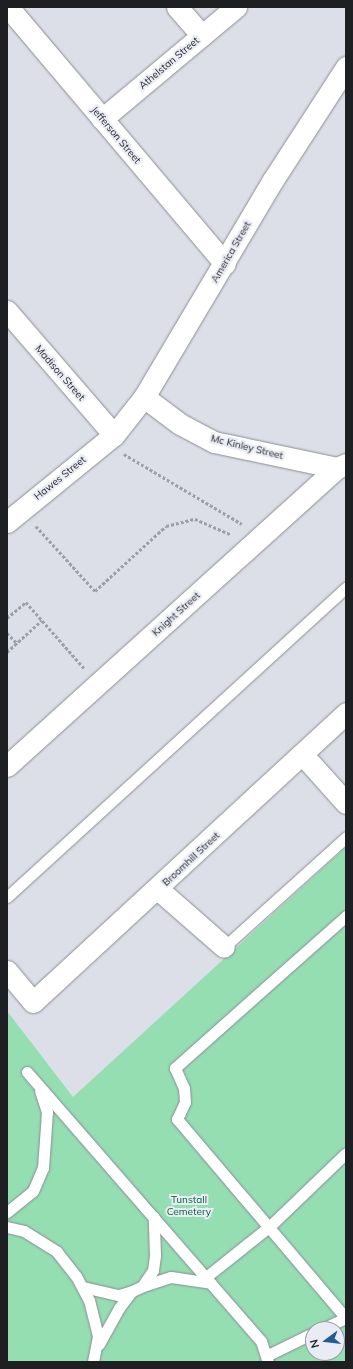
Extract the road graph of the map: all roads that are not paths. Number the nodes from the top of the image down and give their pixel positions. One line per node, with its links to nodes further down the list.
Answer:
1 (8, 7): 6 (street, Jefferson Street)
2 (177, 7): 4 (street)
3 (236, 7): 4 (street, Athelstan Street)
4 (202, 36): 6 (street, Athelstan Street)
5 (346, 67): 7 (street, America Street)
6 (102, 119): 7 (street, Jefferson Street)
7 (225, 264): 9 (street, America Street)
8 (7, 311): 10 (street, Madison Street)
9 (144, 397): 10 (street, America Street); 11 (street, Mc Kinley Street)
10 (109, 439): 12 (street, Hawes Street)
11 (341, 466): 16 (street, Knight Street)
12 (14, 516)
13 (346, 587): 20 (lane)
14 (346, 713): 15 (street, Broomhill Street)
15 (302, 754): 17 (street); 19 (street, Broomhill Street)
16 (7, 766)
17 (346, 803)
18 (346, 837): 22 (lane)
19 (159, 890): 22 (street); 23 (street, Broomhill Street)
20 (7, 896)
21 (346, 916): 29 (lane)
22 (224, 947)
23 (7, 971)
24 (27, 1072): 25 (lane)
25 (39, 1086): 27 (lane); 28 (lane)
26 (346, 1153): 29 (lane)
27 (7, 1212)
28 (154, 1217): 31 (lane); 32 (lane)
29 (270, 1226): 31 (lane); 35 (lane)
30 (7, 1227): 33 (lane)
31 (209, 1280): 32 (lane); 38 (lane)
32 (143, 1286): 34 (lane)
33 (83, 1287): 34 (lane); 37 (lane)
34 (132, 1291): 37 (lane)
35 (346, 1318)
36 (305, 1337): 38 (lane)
37 (94, 1358)
38 (268, 1358)

